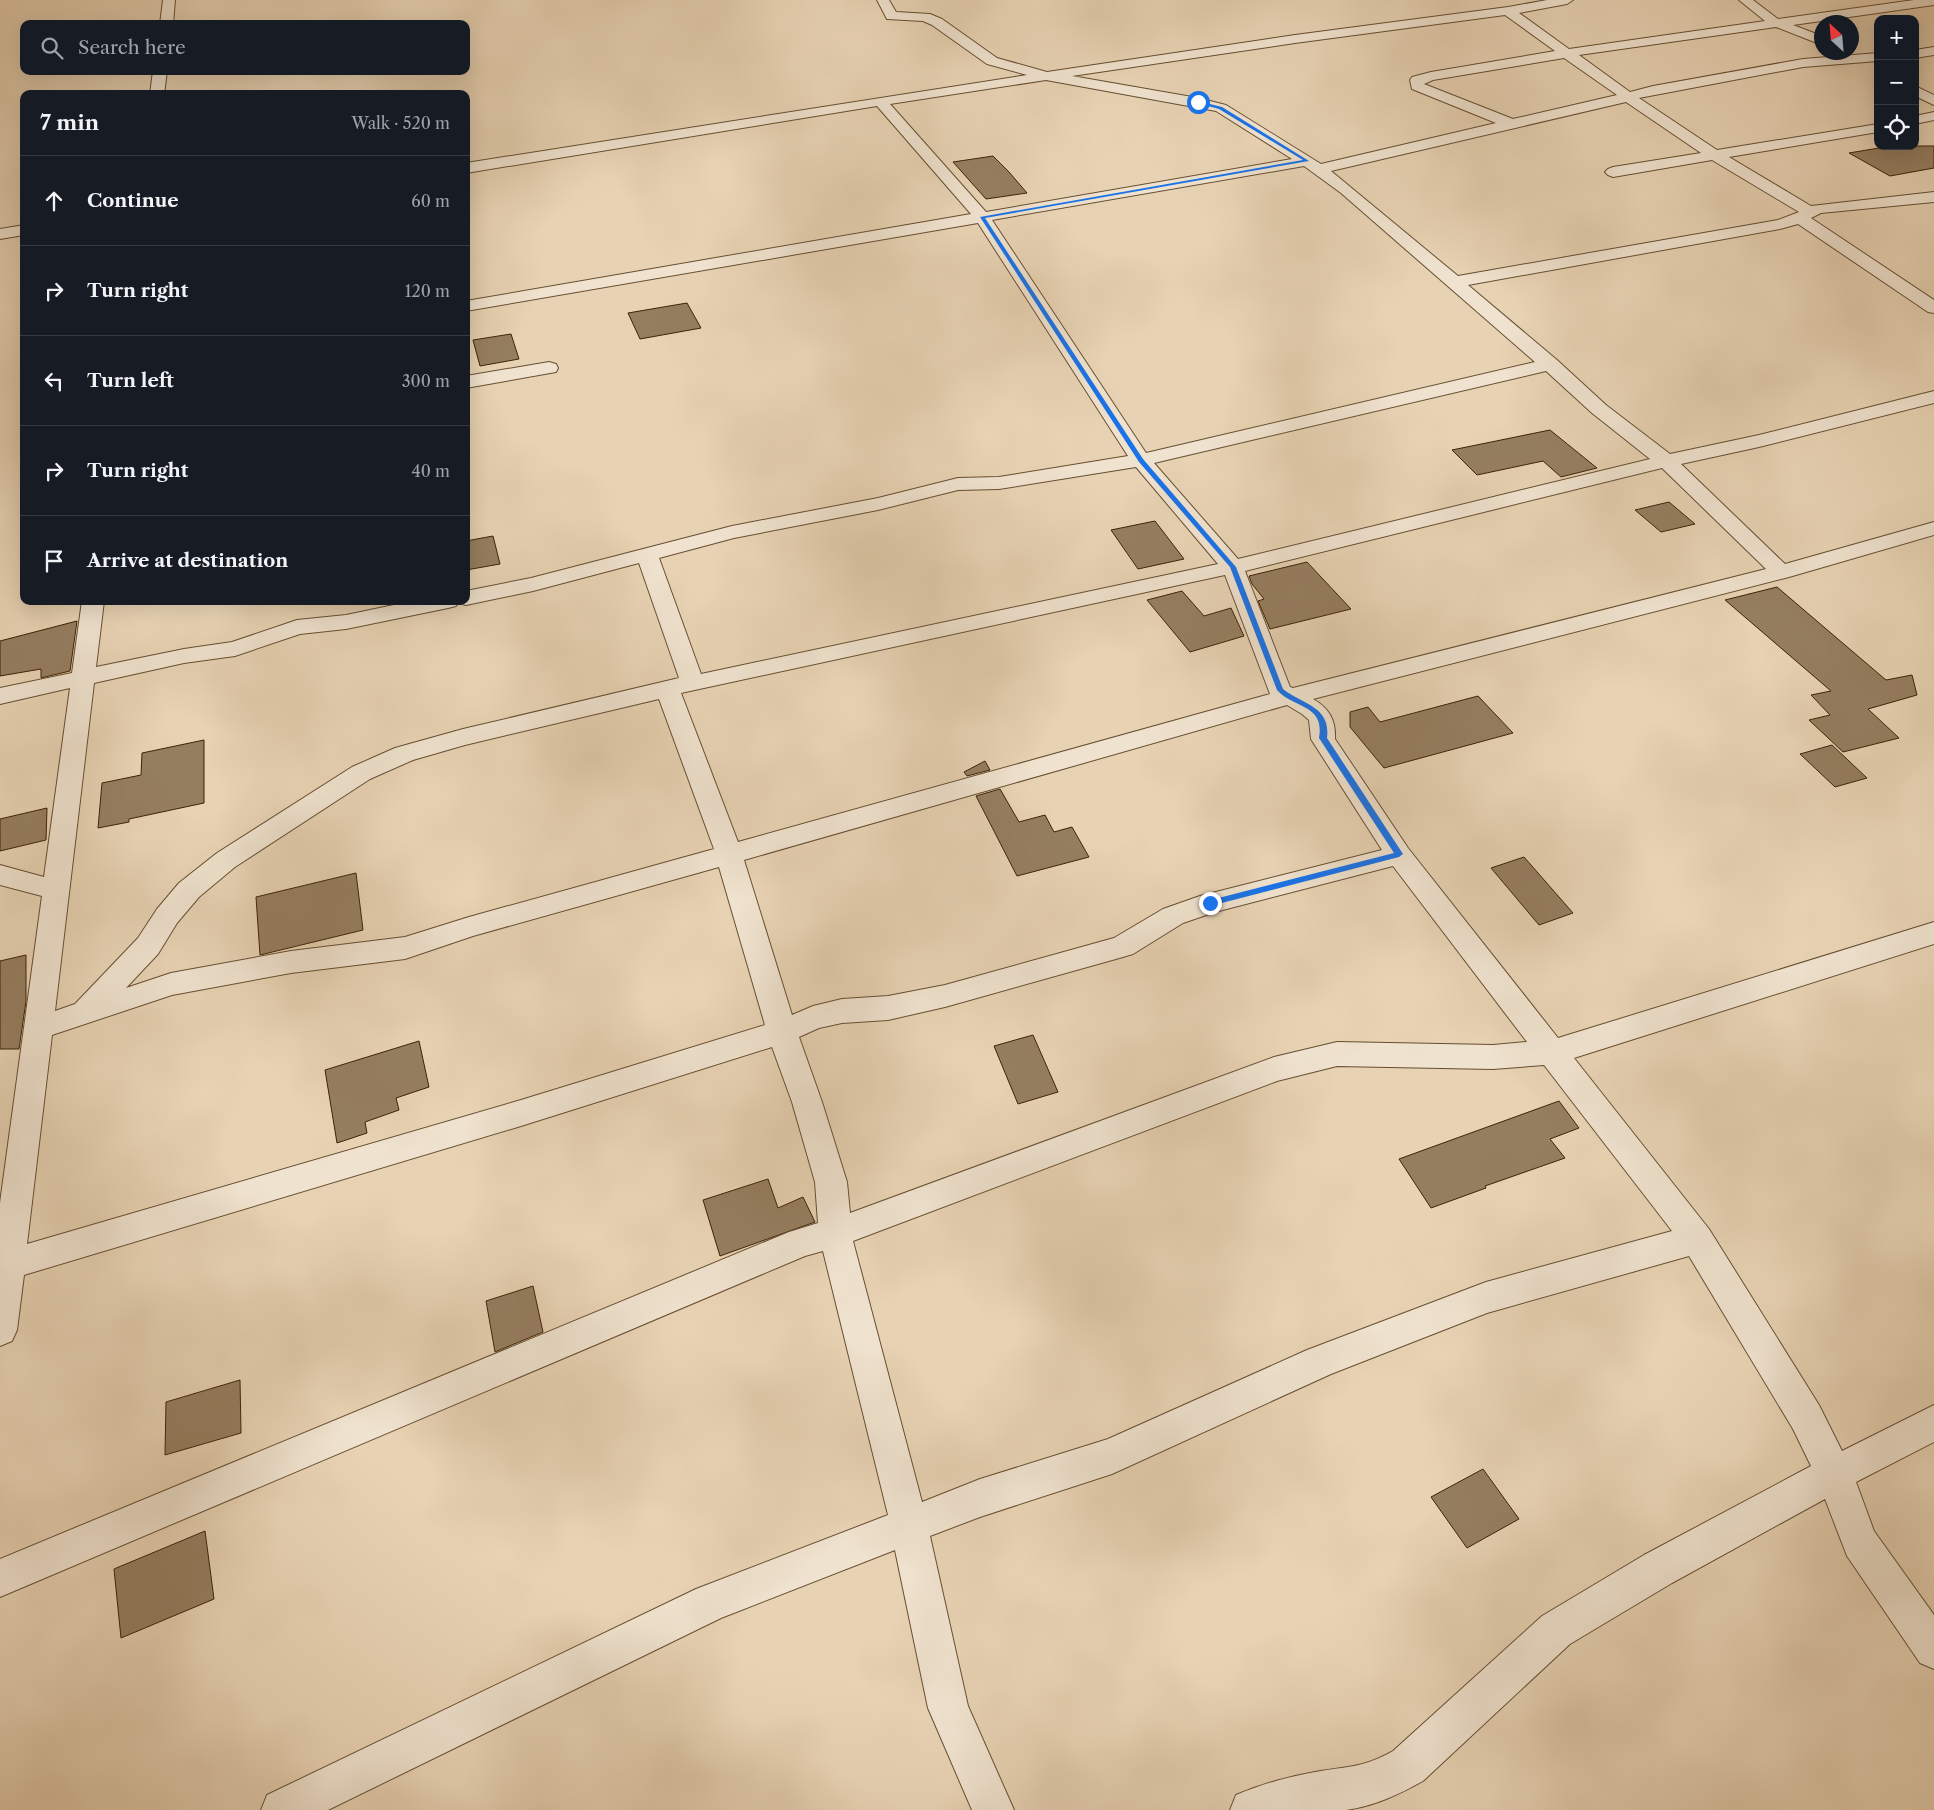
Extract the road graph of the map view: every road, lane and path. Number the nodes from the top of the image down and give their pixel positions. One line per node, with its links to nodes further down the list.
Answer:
1 (169, 0): 7 (street)
2 (883, 0): 15 (street)
3 (1567, 0): 6 (street)
4 (1745, 0): 8 (street)
5 (1934, 1): 8 (street)
6 (1508, 11): 11 (street); 15 (street)
7 (166, 20)
8 (1774, 22): 9 (street); 11 (street)
9 (1814, 38)
10 (1934, 51): 12 (street)
11 (1567, 53): 18 (street); 23 (street)
12 (1919, 53)
13 (1868, 58): 18 (street)
14 (159, 75): 16 (street)
15 (1050, 77): 19 (street); 26 (street)
16 (158, 90)
17 (1919, 92): 20 (street)
18 (1628, 97): 23 (street); 25 (street)
19 (880, 101): 27 (street); 31 (street)
20 (1934, 101)
21 (1934, 116): 22 (street)
22 (1919, 119)
23 (1511, 124): 26 (street)
24 (1874, 129): 25 (street)
25 (1714, 155): 28 (street); 30 (street)
26 (1313, 165): 31 (street); 34 (street)
27 (470, 167)
28 (1613, 172)
29 (1934, 197): 30 (street)
30 (1805, 215): 34 (street); 36 (street)
31 (982, 217): 35 (street); 41 (street)
32 (20, 231): 33 (street)
33 (0, 234)
34 (1455, 282): 37 (street)
35 (470, 305)
36 (1934, 308)
37 (1550, 364): 41 (street); 42 (street)
38 (549, 368): 39 (street)
39 (470, 381)
40 (1934, 397): 42 (street)
41 (1141, 460): 44 (street); 45 (street)
42 (1666, 461): 45 (street); 46 (street)
43 (1934, 528): 46 (street)
44 (646, 554): 47 (street); 51 (street)
45 (1233, 567): 51 (street); 53 (street)
46 (1782, 572): 53 (street)
47 (470, 597)
48 (92, 605): 50 (street)
49 (429, 605): 50 (street)
50 (83, 678): 52 (street); 57 (street)
51 (680, 686): 54 (street); 59 (street)
52 (0, 696)
53 (1288, 697): 54 (street); 55 (street)
54 (729, 854): 59 (street); 61 (street)
55 (1399, 854): 61 (street); 62 (street)
56 (0, 875): 57 (street)
57 (56, 890): 60 (street)
58 (1934, 933): 62 (street)
59 (87, 1010): 60 (street)
60 (39, 1028): 65 (street)
61 (782, 1032): 63 (street); 65 (street)
62 (1553, 1052): 63 (street); 64 (street)
63 (835, 1233): 69 (street); 70 (street)
64 (1698, 1239): 68 (street); 69 (street)
65 (8, 1265): 66 (street)
66 (0, 1330)
67 (1934, 1422): 68 (street)
68 (1834, 1474): 71 (street); 74 (street)
69 (909, 1525): 72 (street); 73 (street)
70 (0, 1578)
71 (1934, 1649)
72 (282, 1810)
73 (993, 1810)
74 (1251, 1810)

